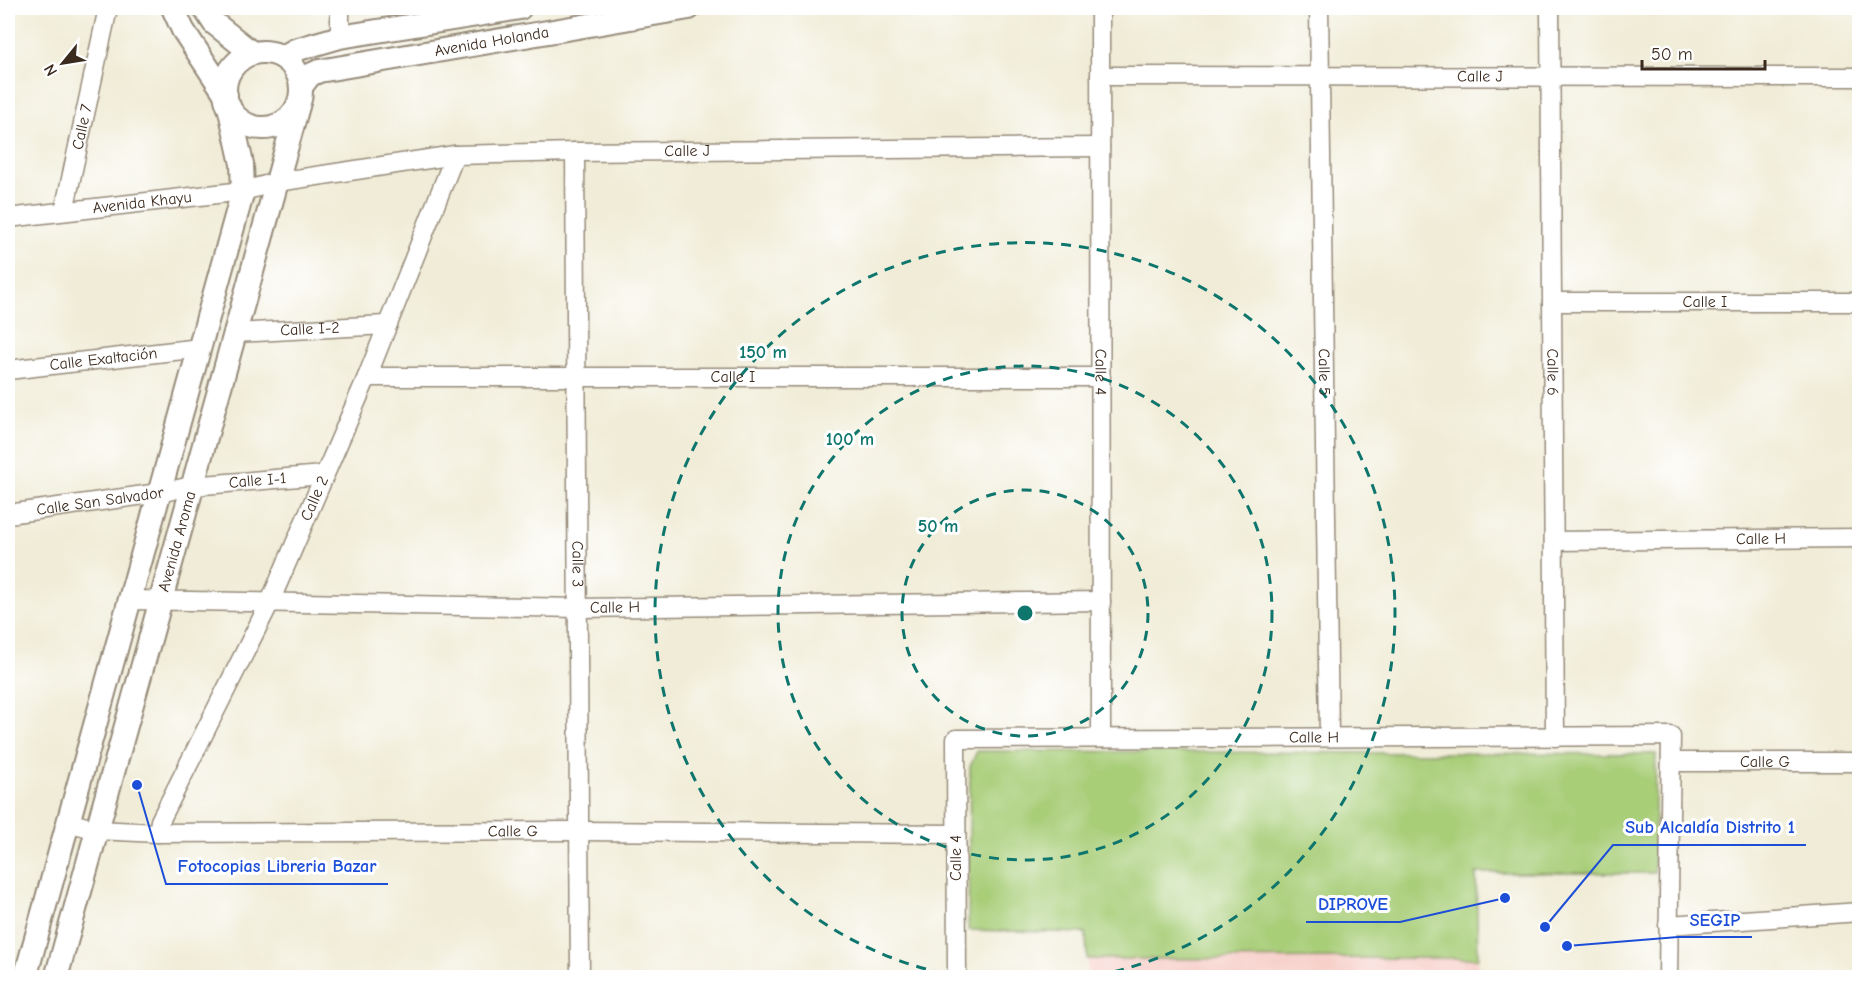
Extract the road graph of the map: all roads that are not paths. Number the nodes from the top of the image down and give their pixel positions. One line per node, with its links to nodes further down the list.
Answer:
1 (108, 8): 27 (street, Calle 7)
2 (173, 8): 21 (street, Avenida Aroma)
3 (204, 8): 13 (street)
4 (340, 8): 12 (street)
5 (520, 8): 10 (street, Avenida Holanda)
6 (689, 8): 11 (street, Avenida Holanda)
7 (1100, 8): 16 (street, Calle 4)
8 (1318, 8): 17 (street, Calle 5)
9 (1550, 8): 18 (street, Calle 6)
10 (488, 10): 12 (street, Avenida Holanda)
11 (636, 11): 15 (street, Avenida Holanda)
12 (333, 39): 14 (street, Avenida Holanda); 15 (street)
13 (252, 53): 14 (street); 21 (street)
14 (283, 57): 20 (street)
15 (331, 69): 20 (street, Avenida Holanda)
16 (1100, 76): 17 (street, Calle J); 22 (street, Calle 4)
17 (1319, 76): 18 (street, Calle J); 50 (street, Calle 5)
18 (1550, 77): 19 (street, Calle J); 29 (street, Calle 6)
19 (1860, 77)
20 (300, 97): 21 (street); 25 (street, Avenida Aroma)
21 (227, 101): 26 (street, Avenida Aroma)
22 (1100, 147): 23 (street, Calle J); 37 (street, Calle 4)
23 (574, 152): 24 (street, Calle J); 36 (street, Calle 3)
24 (455, 155): 25 (street, Calle J); 31 (street, Calle 2)
25 (277, 182): 26 (street, Avenida Khayu); 32 (street, Avenida Aroma)
26 (243, 190): 27 (street, Avenida Khayu); 33 (street, Avenida Aroma)
27 (64, 211): 28 (street, Avenida Khayu)
28 (8, 218)
29 (1552, 302): 30 (street, Calle I); 43 (street, Calle 6)
30 (1860, 302)
31 (386, 325): 32 (street, Calle I-2); 35 (street, Calle 2)
32 (235, 333): 39 (street, Avenida Aroma)
33 (200, 348): 34 (street, Calle Exaltación); 40 (street, Avenida Aroma)
34 (8, 370)
35 (367, 377): 36 (street, Calle I); 38 (street, Calle 2)
36 (576, 377): 37 (street, Calle I); 48 (street, Calle 3)
37 (1101, 377): 46 (street, Calle 4)
38 (323, 475): 39 (street, Calle I-1); 47 (street, Calle 2)
39 (192, 486): 40 (street, Calle San Salvador); 45 (street, Avenida Aroma)
40 (159, 493): 41 (street, Calle San Salvador); 44 (street, Avenida Aroma)
41 (8, 514)
42 (1860, 538): 43 (street, Calle H)
43 (1554, 541): 49 (street, Calle 6)
44 (131, 600): 45 (street, Calle H); 55 (street, Avenida Aroma)
45 (160, 602): 47 (street, Calle H); 56 (street, Avenida Aroma)
46 (1101, 602): 48 (street, Calle H); 51 (street, Calle 4)
47 (269, 604): 48 (street, Calle H); 58 (street, Calle 2)
48 (578, 608): 57 (street, Calle 3)
49 (1555, 736): 50 (street, Calle H); 53 (street, Calle H)
50 (1329, 737): 51 (street, Calle H)
51 (1101, 738): 52 (street, Calle H)
52 (956, 739): 59 (street, Calle 4)
53 (1671, 762): 54 (street, Calle G); 61 (street)
54 (1860, 762)
55 (68, 822): 56 (street, Calle G); 62 (street, Avenida Aroma)
56 (97, 830): 58 (street, Calle G); 63 (street, Avenida Aroma)
57 (579, 831): 58 (street, Calle G); 59 (street, Calle G); 64 (street, Calle 3)
58 (158, 833)
59 (956, 834): 65 (street, Calle 4)
60 (1860, 912): 61 (street)
61 (1668, 926): 66 (street)
62 (25, 978)
63 (56, 978)
64 (580, 978)
65 (957, 978)
66 (1668, 978)

